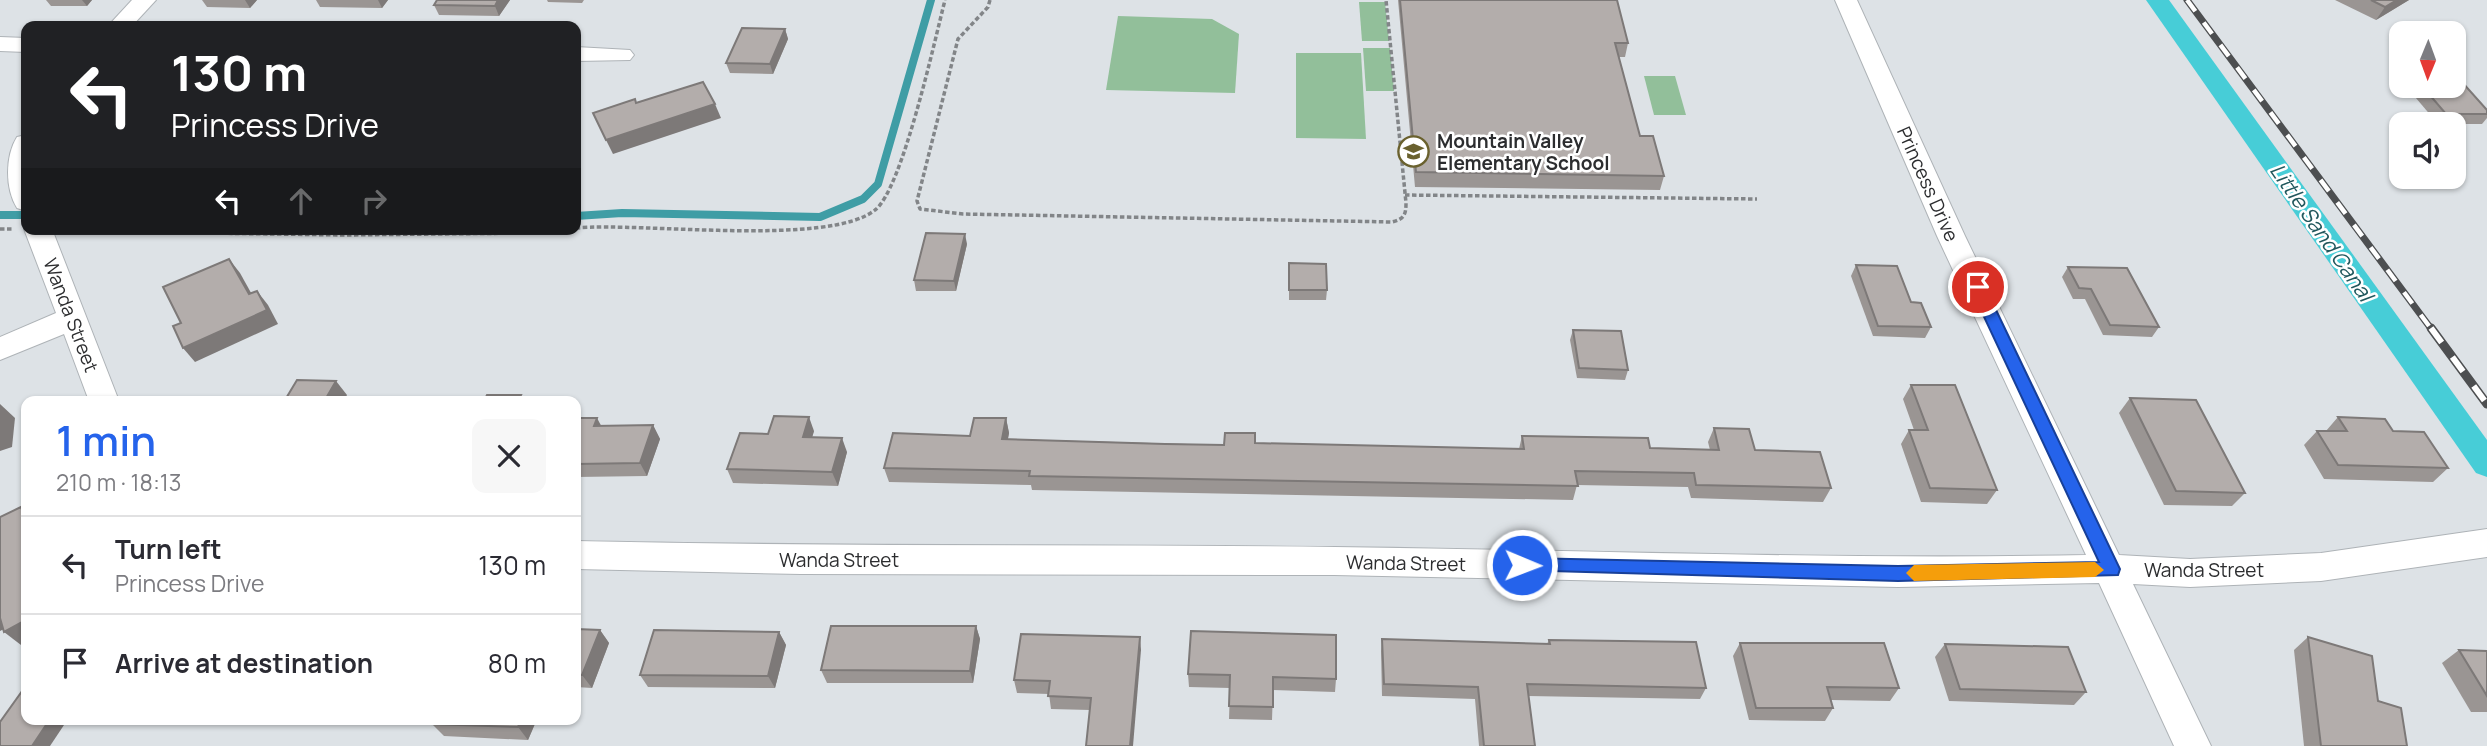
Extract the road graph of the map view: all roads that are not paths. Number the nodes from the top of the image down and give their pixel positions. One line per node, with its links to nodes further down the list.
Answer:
1 (145, 0): 3 (street)
2 (1846, 0): 14 (street, Princess Drive)
3 (124, 21)
4 (0, 44): 5 (street)
5 (21, 45)
6 (581, 54): 7 (street)
7 (622, 55)
8 (40, 235): 9 (street, Wanda Street)
9 (73, 318): 10 (street); 11 (street, Wanda Street)
10 (0, 349)
11 (102, 396)
12 (2487, 543): 14 (street, Wanda Street)
13 (581, 555): 14 (street, Wanda Street)
14 (2111, 569): 15 (street, Princess Drive)
15 (2193, 746)

